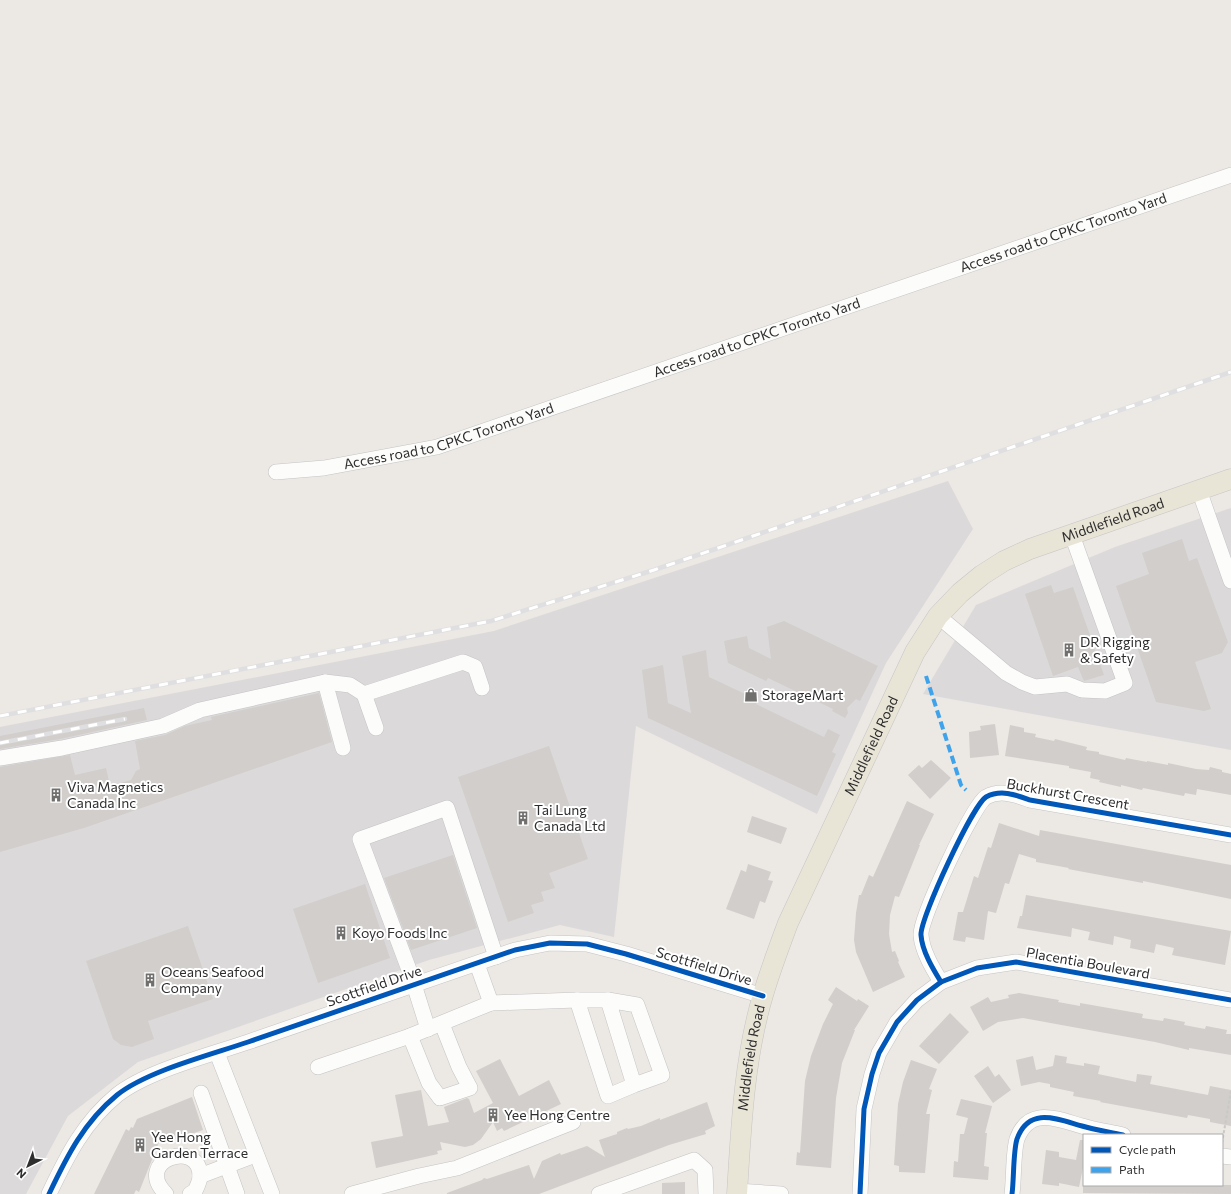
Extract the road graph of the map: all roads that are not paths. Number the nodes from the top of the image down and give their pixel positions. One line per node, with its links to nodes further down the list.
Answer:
1 (1231, 176): 2 (street, Access road to CPKC Toronto Yard)
2 (276, 472)
3 (1231, 479): 4 (main road, Middlefield Road)
4 (1199, 490): 5 (main road, Middlefield Road); 6 (street)
5 (1072, 535): 7 (main road, Middlefield Road); 7 (street)
6 (1231, 581)
7 (938, 616): 19 (main road, Middlefield Road)
8 (325, 682): 10 (street); 12 (street); 13 (street)
9 (482, 688): 10 (street)
10 (364, 694): 11 (street)
11 (376, 728)
12 (343, 748)
13 (0, 758)
14 (1231, 835): 17 (street, Buckhurst Crescent)
15 (496, 957): 16 (street, Scottfield Drive); 18 (street); 19 (street, Scottfield Drive)
16 (476, 964): 18 (street, Scottfield Drive); 23 (street)
17 (941, 982): 22 (street, Placentia Boulevard); 46 (street, Placentia Boulevard)
18 (414, 985): 25 (street); 27 (street, Scottfield Drive)
19 (763, 996): 36 (main road, Middlefield Road)
20 (577, 1000): 21 (street); 23 (street); 29 (street)
21 (608, 1000): 29 (street); 29 (street)
22 (1231, 1000)
23 (491, 1003): 24 (street)
24 (442, 1024): 25 (street); 26 (street)
25 (428, 1029): 26 (street)
26 (410, 1036): 28 (street)
27 (217, 1053): 33 (street); 37 (street, Scottfield Drive)
28 (318, 1067)
29 (634, 1085)
30 (201, 1093): 34 (street)
31 (573, 1122): 42 (street)
32 (1118, 1134): 47 (street)
33 (256, 1155): 34 (street); 41 (street)
34 (227, 1166): 35 (street); 40 (street)
35 (200, 1176): 38 (street); 39 (street)
36 (737, 1193): 45 (street)
37 (49, 1194)
38 (166, 1194)
39 (190, 1194)
40 (237, 1194)
41 (272, 1194)
42 (352, 1194)
43 (599, 1194): 44 (street)
44 (706, 1194)
45 (781, 1194)
46 (860, 1194)
47 (1012, 1194)

